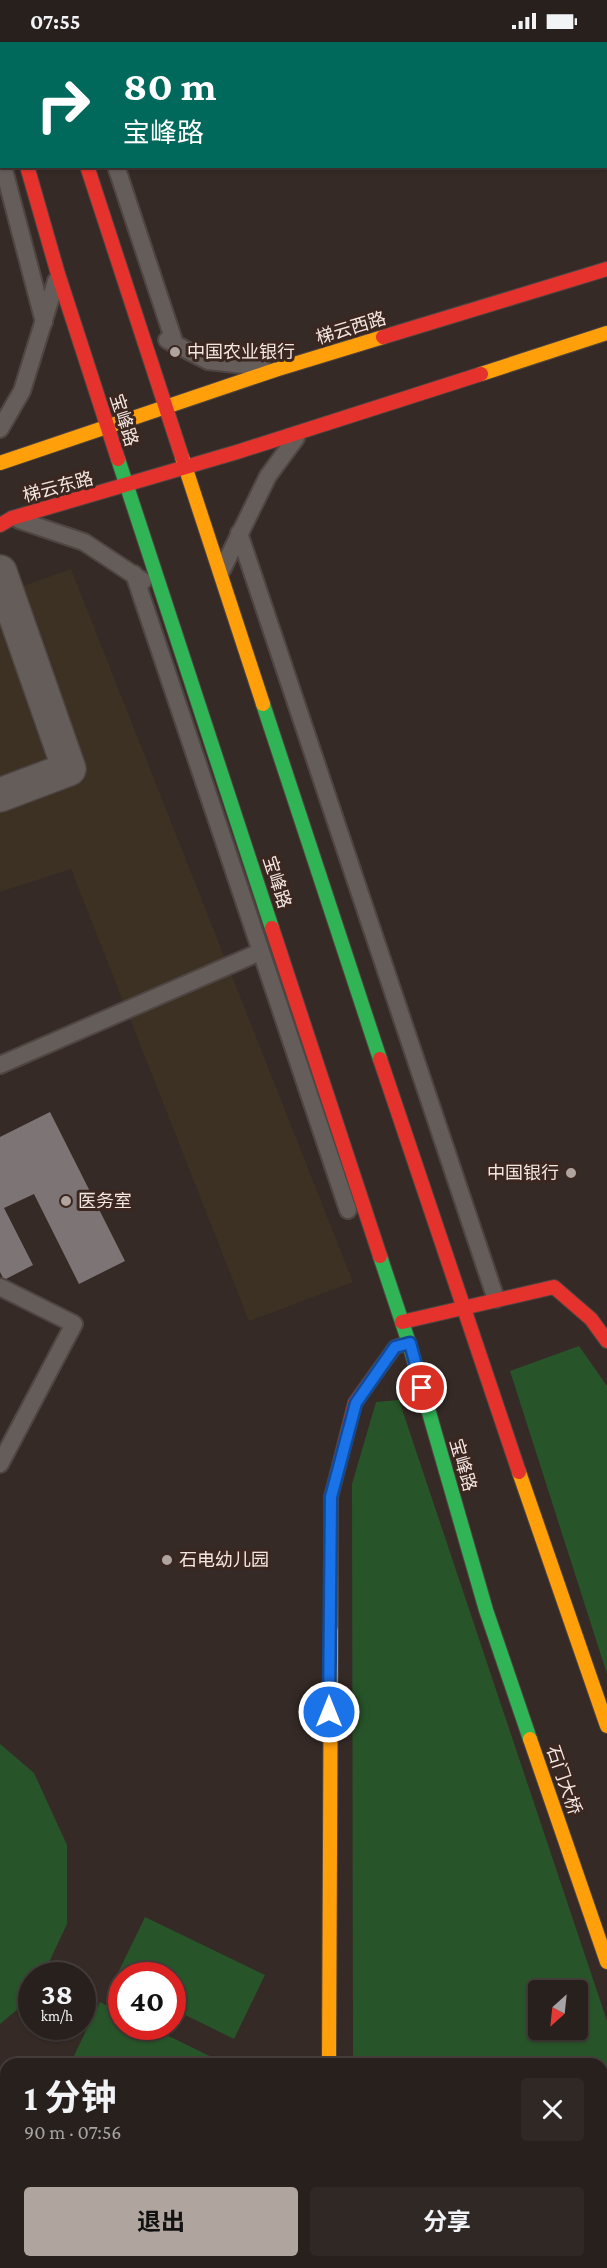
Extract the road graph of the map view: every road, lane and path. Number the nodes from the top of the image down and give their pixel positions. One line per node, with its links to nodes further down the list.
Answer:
1 (3, 168): 7 (lane)
2 (28, 168): 6 (main road, 宝峰路)
3 (88, 168): 8 (main road)
4 (117, 168): 10 (lane)
5 (607, 269): 11 (main road, 梯云西路)
6 (58, 274): 7 (lane); 13 (main road, 宝峰路)
7 (44, 322): 14 (lane)
8 (139, 330): 10 (lane); 12 (main road)
9 (607, 333): 15 (main road)
10 (175, 344): 11 (lane)
11 (278, 369): 12 (main road, 梯云西路)
12 (164, 409): 13 (main road, 梯云西路); 17 (main road)
13 (107, 426): 16 (main road); 18 (main road, 宝峰路)
14 (0, 429)
15 (299, 434): 17 (main road); 20 (lane)
16 (0, 463)
17 (184, 468): 18 (main road); 22 (main road)
18 (127, 487): 19 (main road, 梯云东路); 24 (main road, 宝峰路)
19 (6, 521): 23 (lane)
20 (239, 532): 22 (lane); 29 (lane)
21 (0, 572): 25 (street)
22 (221, 573): 30 (main road)
23 (134, 574): 24 (lane); 26 (lane)
24 (167, 602): 31 (main road, 宝峰路)
25 (0, 795)
26 (260, 952): 27 (lane); 33 (lane)
27 (0, 1065)
28 (0, 1287): 34 (lane)
29 (496, 1299): 30 (main road); 32 (main road)
30 (462, 1310): 31 (main road); 36 (main road)
31 (402, 1322): 33 (main road, 宝峰路)
32 (607, 1341)
33 (402, 1345): 35 (main road, 宝峰路); 38 (main road)
34 (0, 1464)
35 (486, 1610): 37 (main road, 石门大桥)
36 (607, 1726)
37 (607, 1962)
38 (329, 2058)

